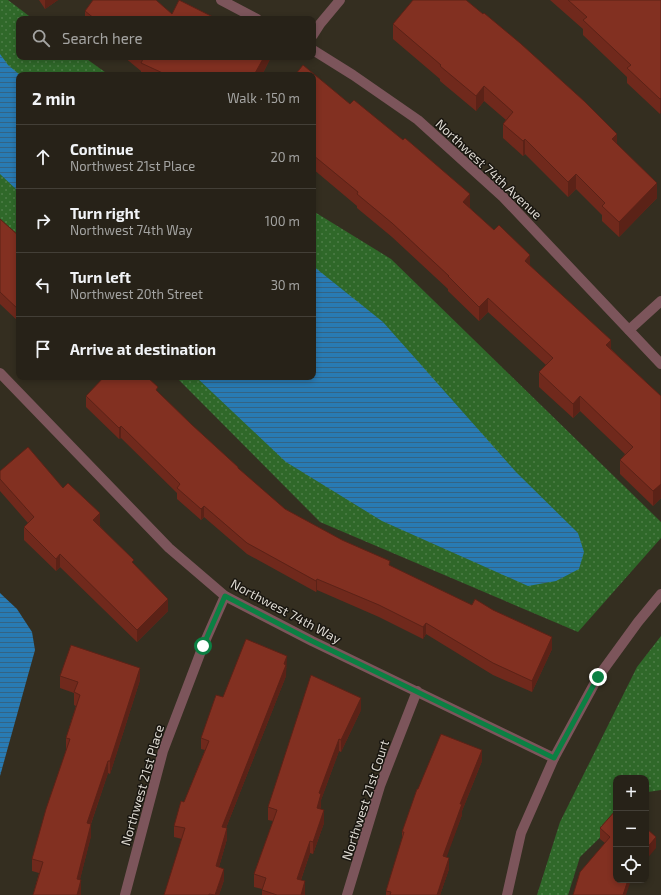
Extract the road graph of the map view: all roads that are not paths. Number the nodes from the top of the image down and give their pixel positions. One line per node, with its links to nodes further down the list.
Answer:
1 (221, 0): 3 (street)
2 (340, 0): 4 (street)
3 (251, 16)
4 (316, 30)
5 (316, 52): 7 (street, Northwest 74th Avenue)
6 (661, 301): 7 (street)
7 (629, 330): 8 (street, Northwest 74th Avenue)
8 (661, 364)
9 (0, 373): 11 (street, Northwest 74th Way)
10 (661, 594): 13 (street)
11 (225, 596): 12 (street, Northwest 74th Way); 14 (street, Northwest 21st Place)
12 (417, 691): 13 (street, Northwest 74th Way); 15 (street, Northwest 21st Court)
13 (554, 758): 16 (street)
14 (126, 895)
15 (347, 895)
16 (506, 895)

